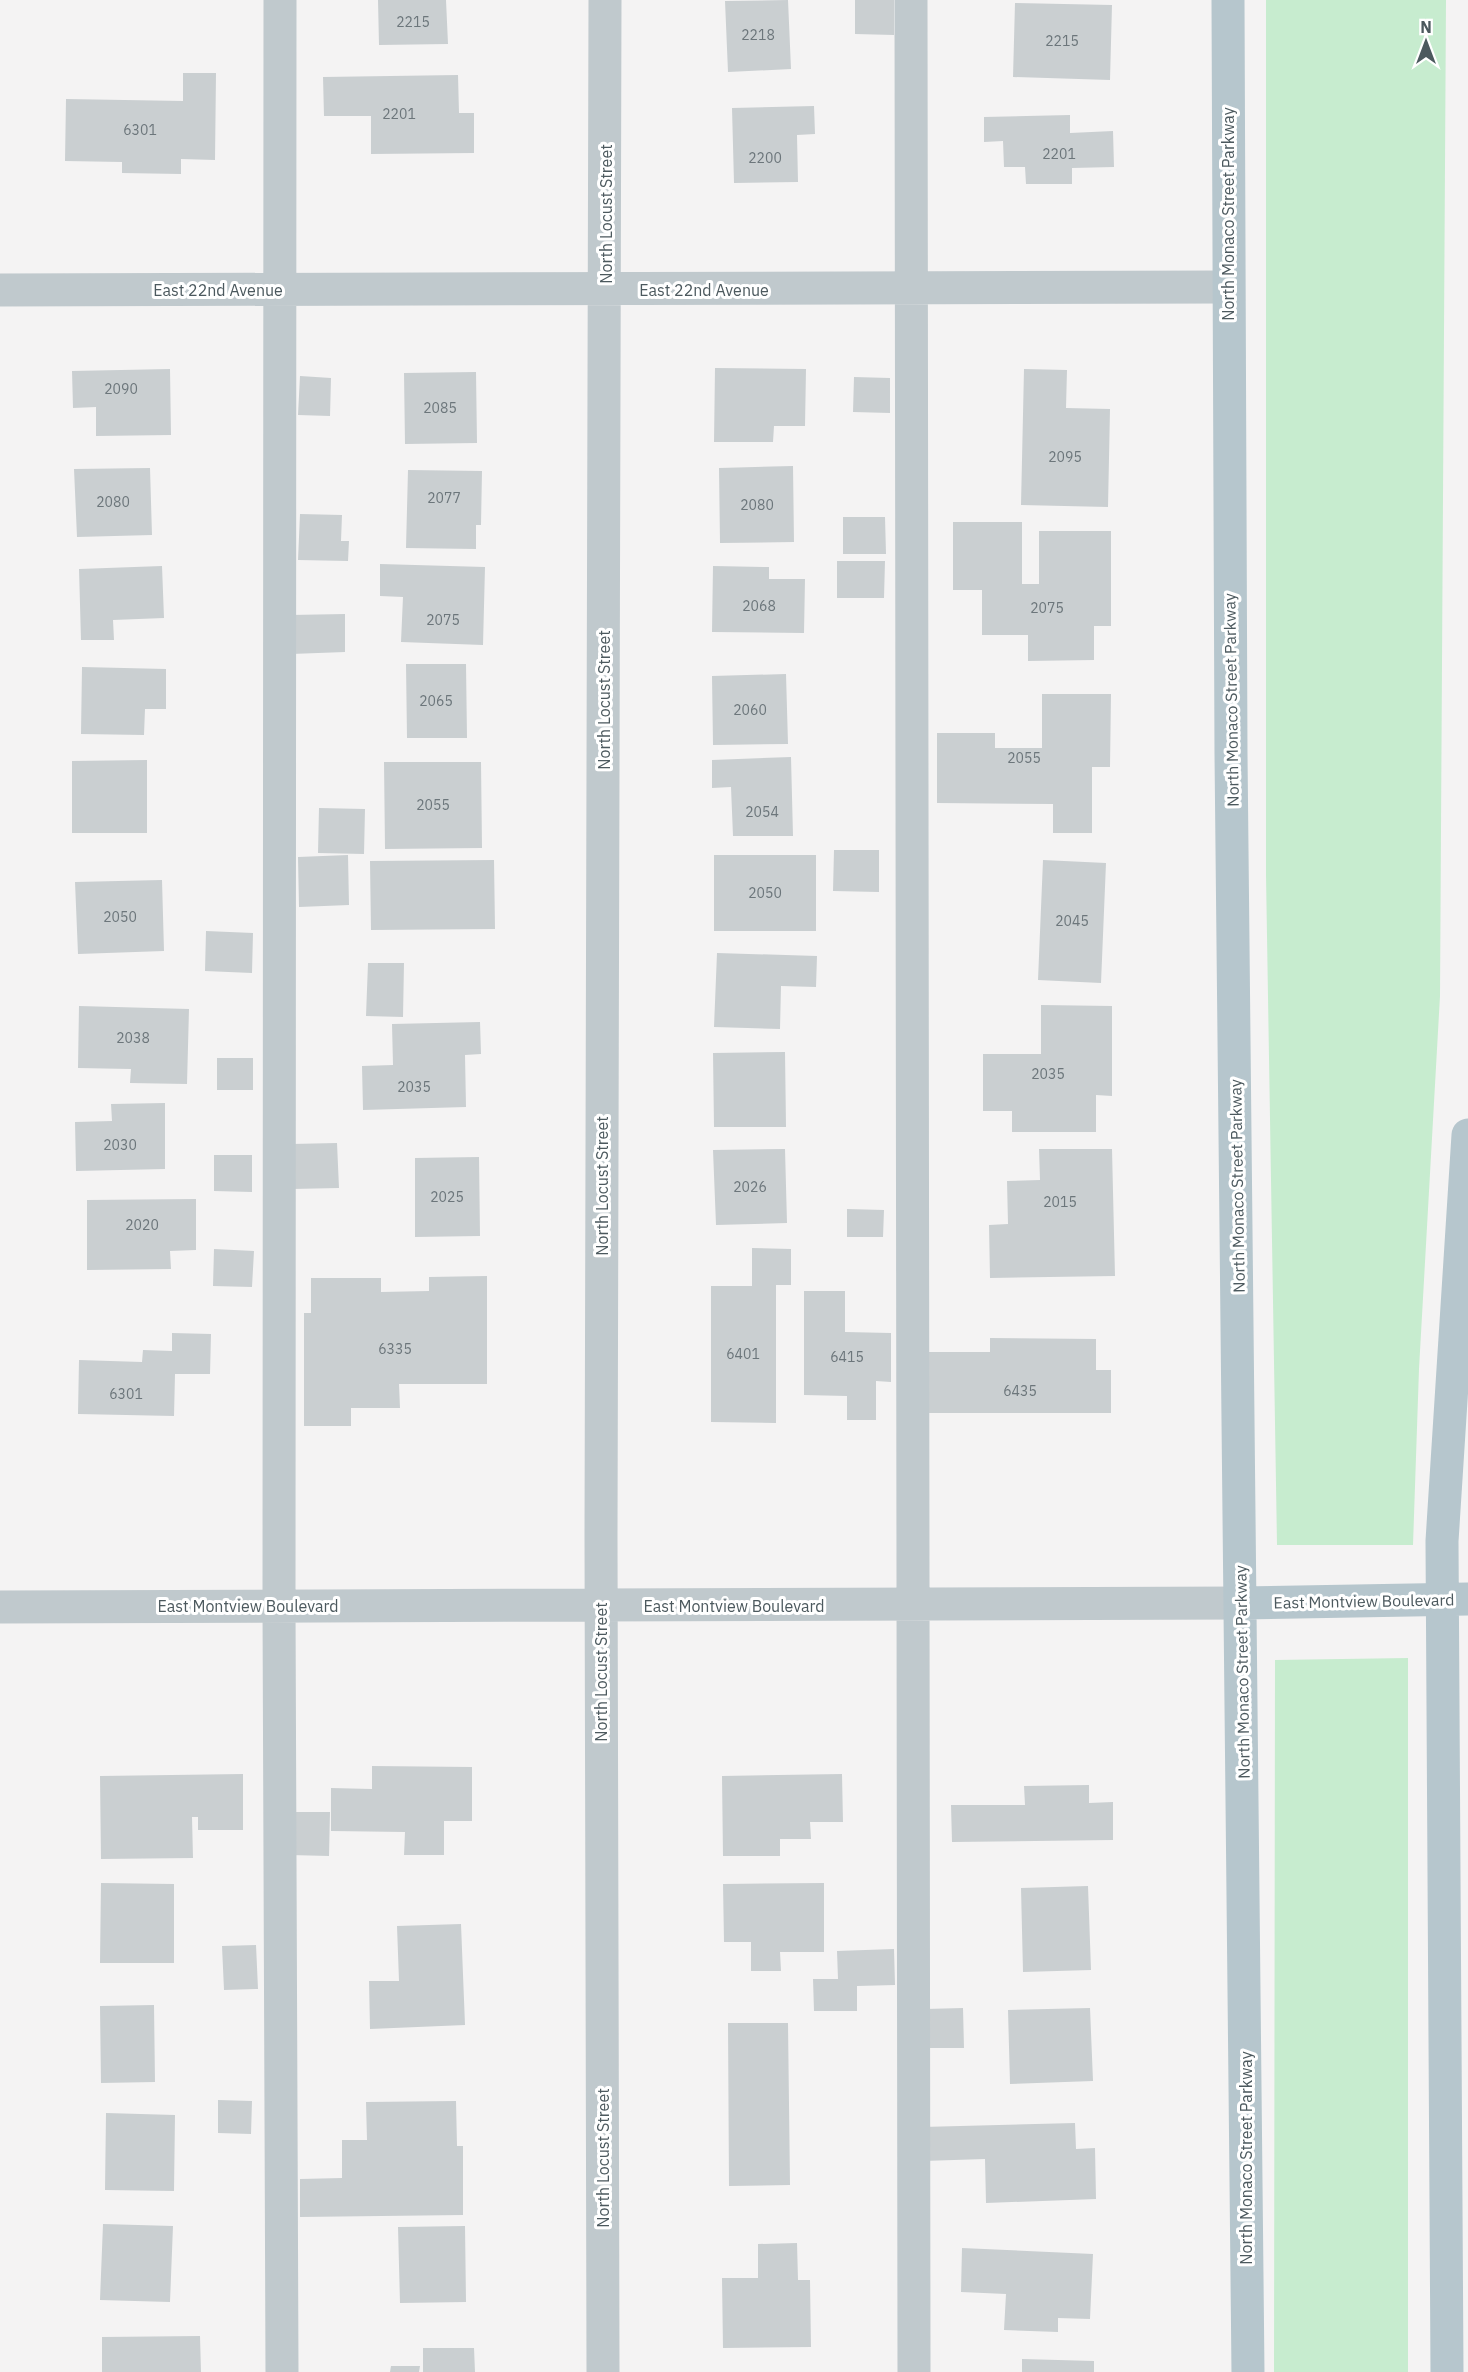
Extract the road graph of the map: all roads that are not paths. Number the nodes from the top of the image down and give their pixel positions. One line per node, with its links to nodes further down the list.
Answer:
1 (280, 0): 7 (street)
2 (605, 0): 8 (street, North Locust Street)
3 (911, 0): 9 (street)
4 (1228, 0): 5 (main road, North Monaco Street Parkway)
5 (1227, 287): 9 (street, East 22nd Avenue); 12 (main road, North Monaco Street Parkway)
6 (0, 290): 7 (street, East 22nd Avenue)
7 (281, 290): 8 (street, East 22nd Avenue); 14 (street)
8 (606, 290): 9 (street, East 22nd Avenue); 15 (street, North Locust Street)
9 (910, 290): 13 (street)
10 (1468, 1135): 11 (main road)
11 (1455, 1599): 12 (main road, East Montview Boulevard); 21 (main road)
12 (1242, 1603): 13 (street, East Montview Boulevard); 20 (main road, North Monaco Street Parkway)
13 (913, 1605): 15 (street, East Montview Boulevard); 19 (street)
14 (279, 1606): 15 (street, East Montview Boulevard); 16 (street, East Montview Boulevard); 17 (street)
15 (601, 1606): 18 (street, North Locust Street)
16 (0, 1607)
17 (282, 2372)
18 (603, 2372)
19 (914, 2372)
20 (1248, 2372)
21 (1446, 2372)

